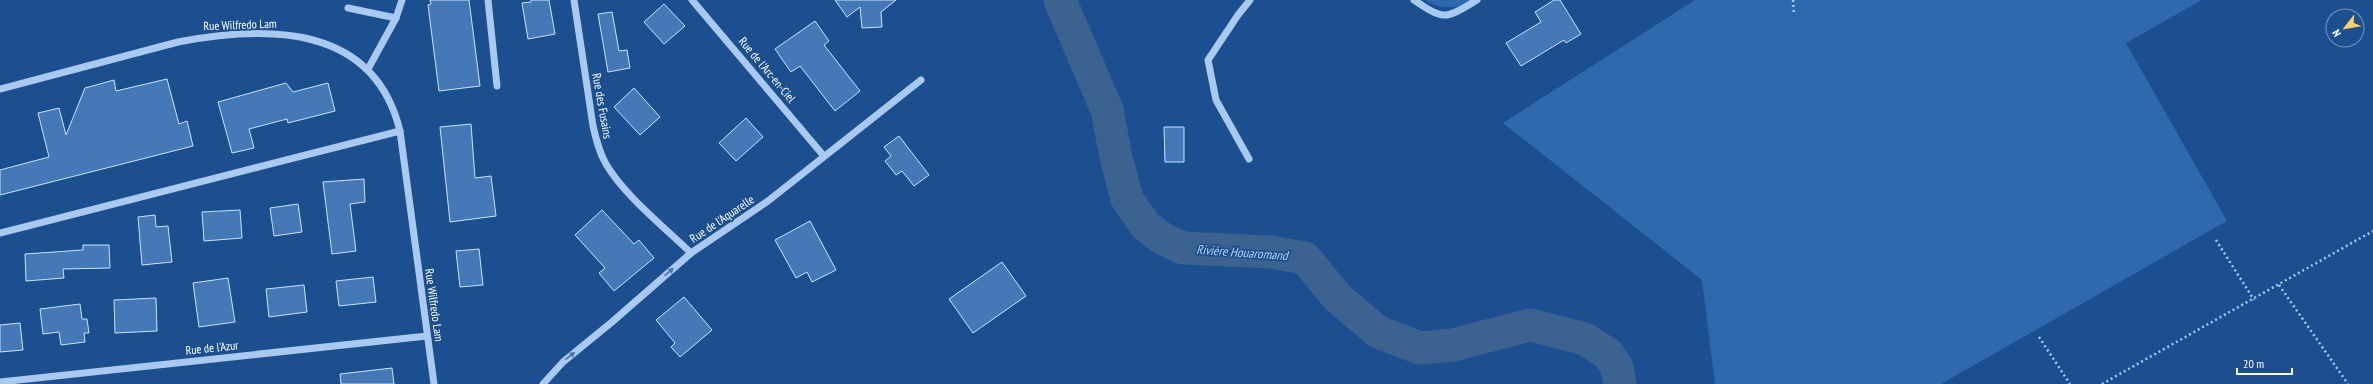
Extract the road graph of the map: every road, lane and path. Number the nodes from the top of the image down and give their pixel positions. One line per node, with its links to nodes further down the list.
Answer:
1 (402, 0): 11 (street)
2 (488, 0): 14 (street)
3 (574, 0): 22 (street, Rue des Fusains)
4 (692, 0): 17 (street, Rue de l'Arc-en-Ciel)
5 (1250, 0): 18 (street)
6 (1414, 0): 7 (street)
7 (1477, 0)
8 (1793, 0): 10 (path)
9 (348, 8): 11 (street)
10 (1794, 15)
11 (396, 18): 12 (street)
12 (368, 69): 15 (street, Rue Wilfredo Lam); 16 (street, Rue Wilfredo Lam)
13 (921, 80): 17 (street, Rue de l'Aquarelle)
14 (497, 86)
15 (0, 89)
16 (400, 131): 20 (street); 25 (street, Rue Wilfredo Lam)
17 (823, 155): 22 (street, Rue de l'Aquarelle)
18 (1249, 159)
19 (2373, 230): 23 (path)
20 (0, 233)
21 (2216, 240): 24 (path)
22 (691, 253): 29 (street, Rue de l'Aquarelle, one-way to 22)
23 (2279, 285): 24 (path); 32 (path)
24 (2254, 300): 31 (path)
25 (427, 336): 27 (street, Rue de l'Azur); 28 (street, Rue Wilfredo Lam)
26 (2039, 337): 30 (path)
27 (0, 382)
28 (434, 384)
29 (543, 384)
30 (2070, 384)
31 (2102, 384)
32 (2348, 384)

